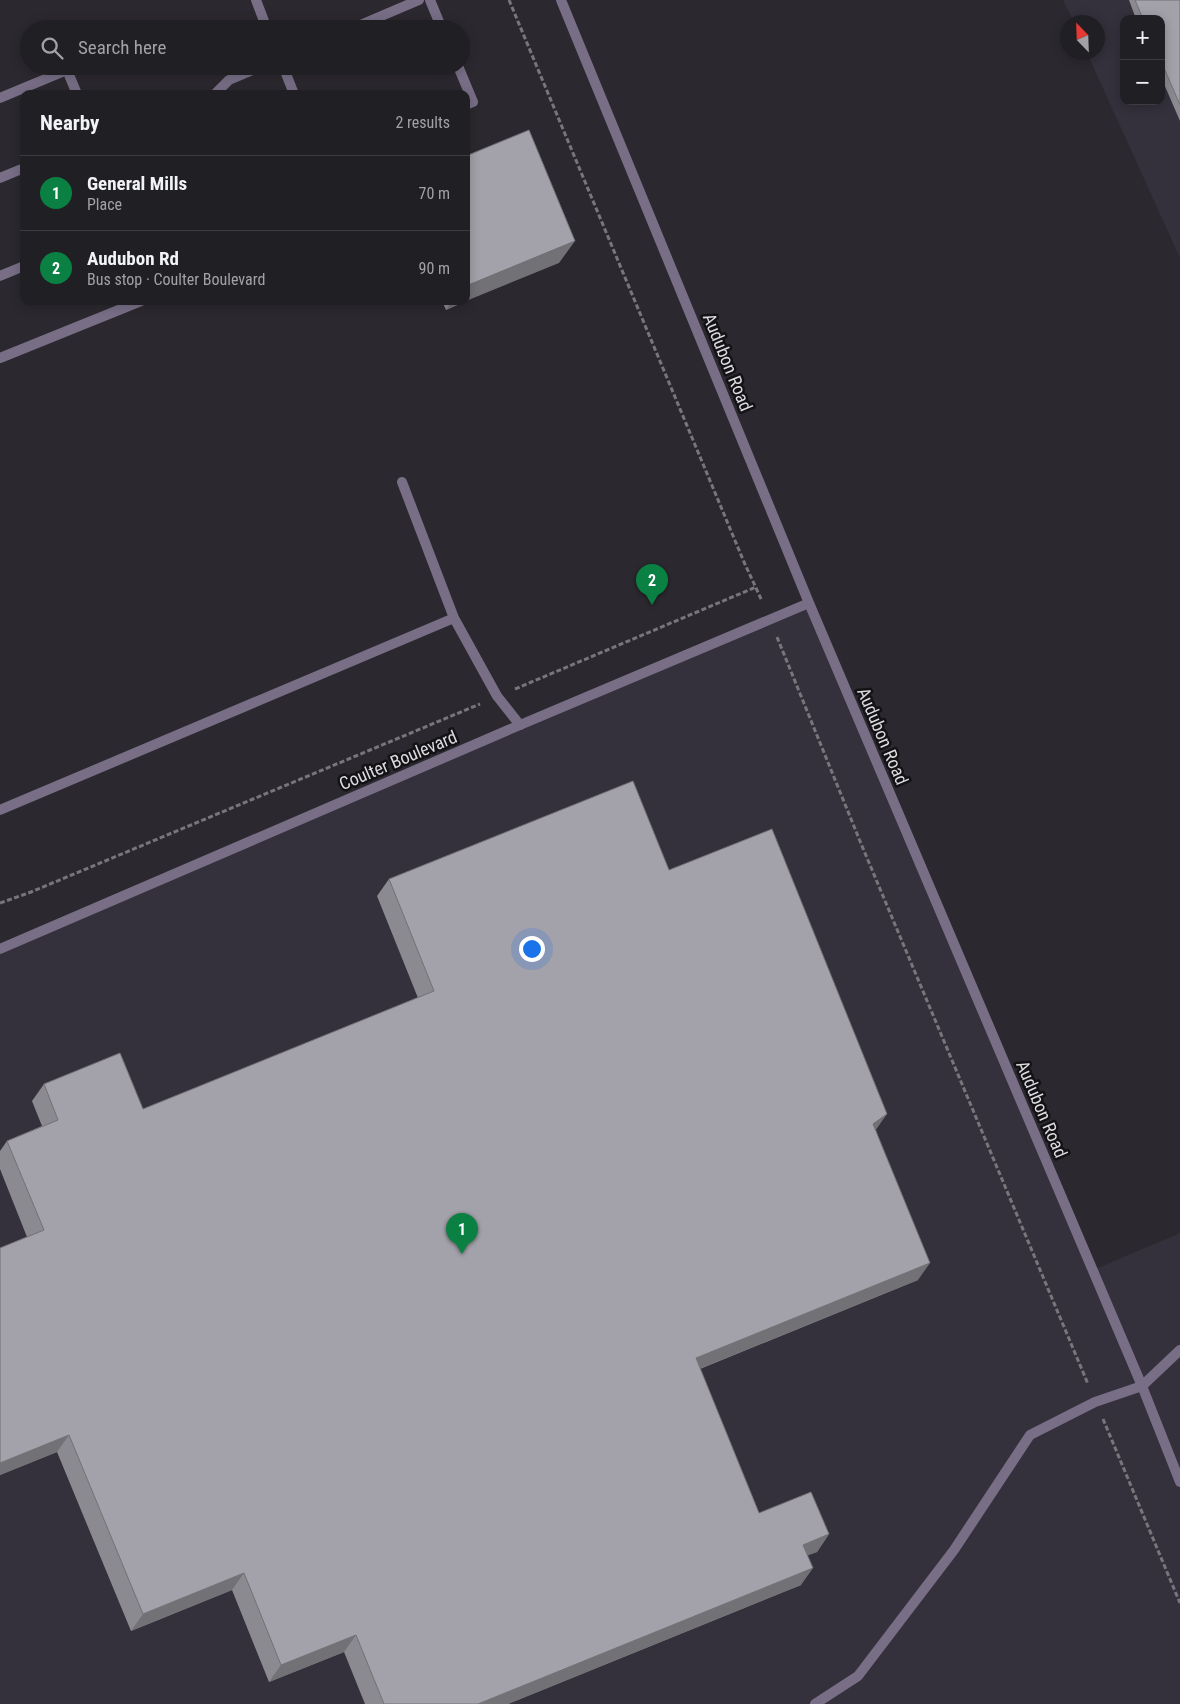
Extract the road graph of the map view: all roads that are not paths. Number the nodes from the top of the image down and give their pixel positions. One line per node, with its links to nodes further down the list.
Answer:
1 (256, 0): 5 (street)
2 (419, 0): 6 (street)
3 (430, 0): 7 (street)
4 (562, 0): 25 (street, Audubon Road)
5 (264, 20)
6 (372, 20)
7 (438, 20)
8 (54, 75): 17 (street)
9 (68, 75): 13 (street)
10 (240, 75): 14 (street)
11 (287, 75): 15 (street)
12 (462, 75): 16 (street)
13 (75, 90)
14 (219, 90)
15 (292, 90)
16 (468, 90)
17 (0, 98)
18 (20, 170): 19 (street)
19 (0, 178)
20 (20, 268): 21 (street)
21 (0, 276)
22 (132, 305): 23 (street)
23 (0, 358)
24 (402, 482): 26 (street)
25 (809, 603): 27 (street, Coulter Boulevard); 31 (street, Audubon Road)
26 (454, 618): 27 (street); 28 (street)
27 (520, 725): 29 (street, Coulter Boulevard)
28 (0, 810)
29 (0, 949)
30 (1180, 1350): 31 (street)
31 (1142, 1386): 32 (street, Audubon Road); 33 (street)
32 (1180, 1482)
33 (815, 1704)

